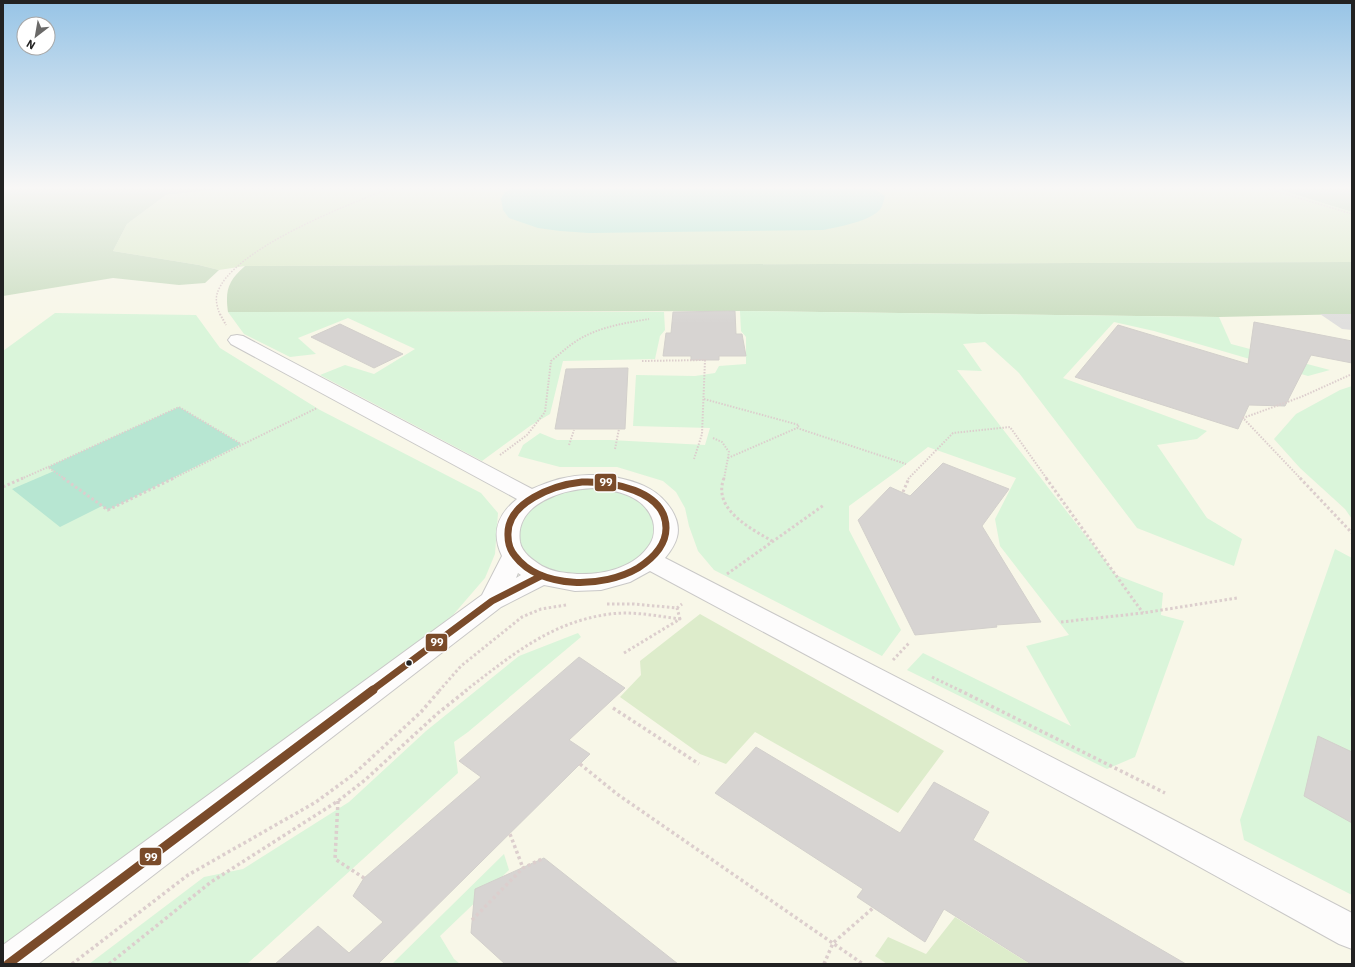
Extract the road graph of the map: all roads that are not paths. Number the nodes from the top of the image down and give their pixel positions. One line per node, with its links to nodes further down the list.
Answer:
1 (237, 340): 2 (street)
2 (531, 498): 3 (street); 4 (street)
3 (514, 556): 5 (street); 6 (street)
4 (650, 561): 5 (street); 7 (street)
5 (541, 576): 6 (street)
6 (492, 600): 8 (street)
7 (1352, 932)
8 (8, 964)

